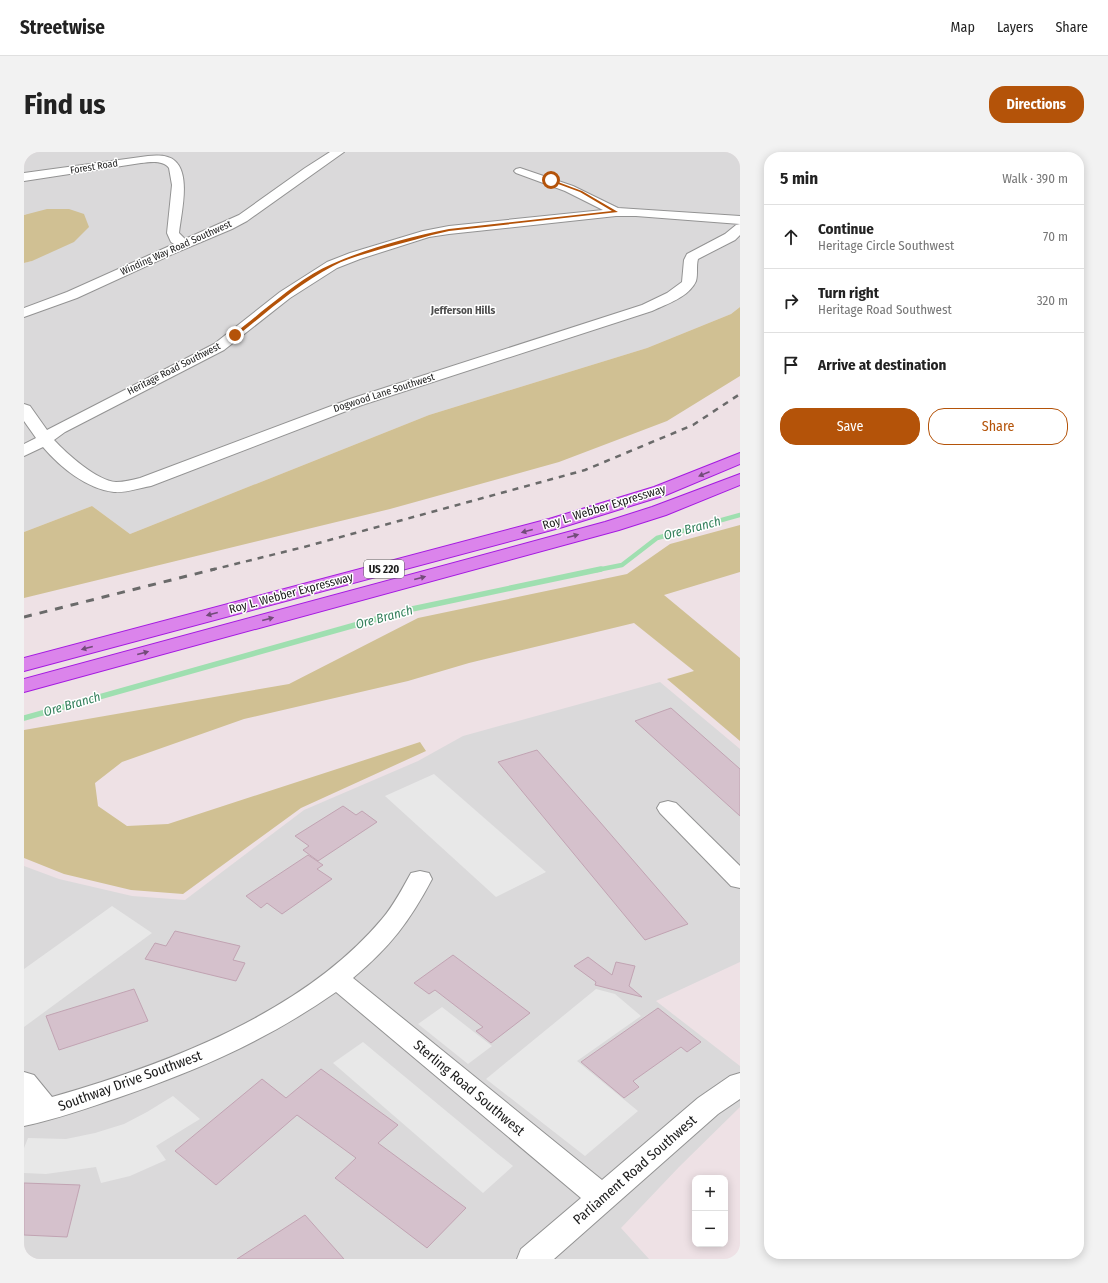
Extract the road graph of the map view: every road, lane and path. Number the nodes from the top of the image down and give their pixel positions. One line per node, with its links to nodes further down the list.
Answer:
1 (338, 152): 7 (street, Winding Way Road Southwest)
2 (520, 171): 4 (street)
3 (24, 177): 7 (street, Forest Road)
4 (616, 212): 5 (street, Heritage Road Southwest); 10 (street, Heritage Road Southwest)
5 (740, 220)
6 (740, 228): 10 (street, Dogwood Lane Southwest)
7 (184, 244): 8 (street, Winding Way Road Southwest)
8 (24, 313)
9 (24, 409): 10 (street, Dogwood Lane Southwest)
10 (44, 440): 11 (street, Heritage Road Southwest)
11 (24, 451)
12 (740, 458): 14 (highway, Roy L. Webber Expressway / US 220, one-way to 14)
13 (740, 479): 15 (highway, Roy L. Webber Expressway / US 220, one-way to 13)
14 (24, 665)
15 (24, 686)
16 (668, 808): 18 (street)
17 (420, 879): 19 (street, Southway Drive Southwest)
18 (740, 880)
19 (336, 978): 22 (street, Southway Drive Southwest); 23 (street, Sterling Road Southwest)
20 (24, 1083): 22 (street, Southway Drive Southwest)
21 (740, 1084): 23 (street, Parliament Road Southwest)
22 (36, 1113)
23 (602, 1198): 24 (street, Parliament Road Southwest)
24 (532, 1259)

